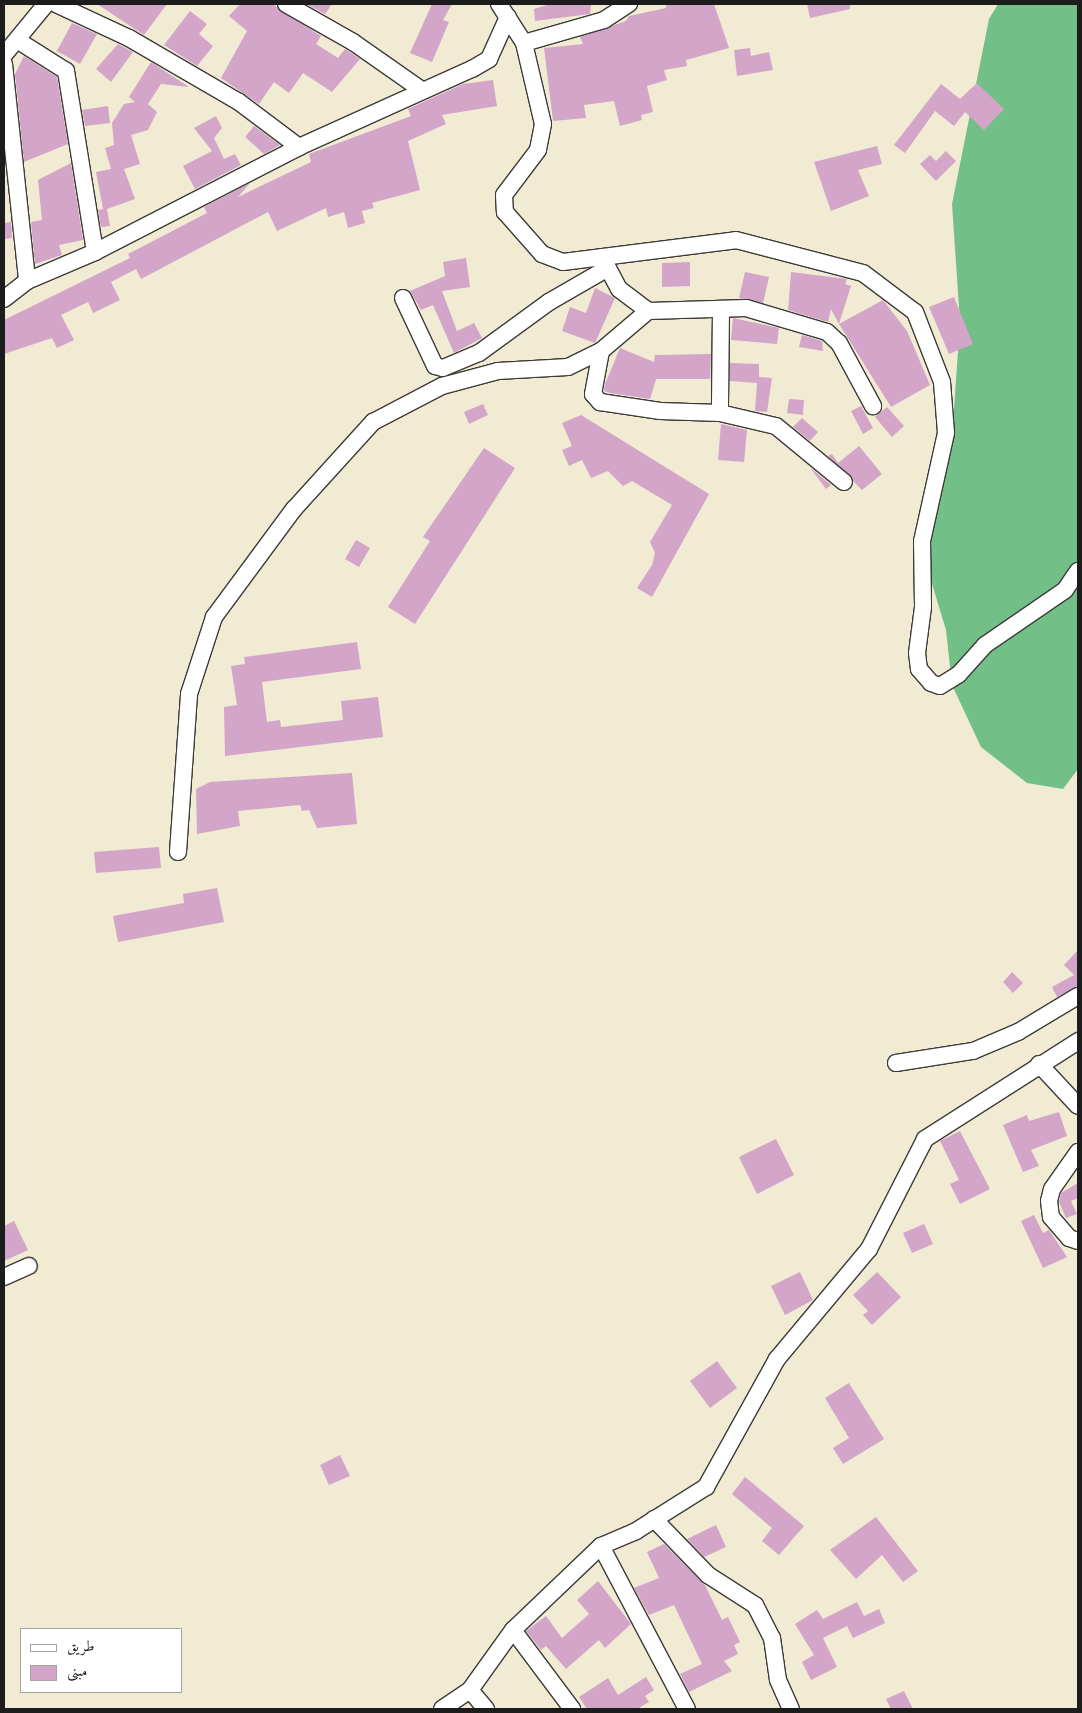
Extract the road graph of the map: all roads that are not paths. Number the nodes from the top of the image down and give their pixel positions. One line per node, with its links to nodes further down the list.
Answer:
1 (46, 4): 6 (street)
2 (56, 4): 11 (street)
3 (286, 4): 10 (street)
4 (629, 4): 7 (street)
5 (503, 10): 7 (street); 10 (street)
6 (17, 40): 8 (street); 12 (street)
7 (524, 44): 13 (street)
8 (4, 55)
9 (4, 64): 14 (street)
10 (423, 91): 11 (street)
11 (300, 147): 12 (street)
12 (95, 252): 14 (street)
13 (605, 262): 15 (street); 18 (street); 23 (street)
14 (26, 281): 16 (street)
15 (403, 298)
16 (4, 299)
17 (721, 308): 18 (street); 20 (street); 21 (street)
18 (648, 311): 19 (street)
19 (601, 351): 21 (street); 24 (street)
20 (872, 406)
21 (720, 413): 22 (street)
22 (844, 482)
23 (1078, 571)
24 (178, 852)
25 (1078, 996): 27 (street)
26 (1078, 1041): 28 (street)
27 (896, 1063)
28 (1039, 1064): 29 (street); 34 (street)
29 (1078, 1106)
30 (1078, 1152): 31 (street)
31 (1078, 1241)
32 (29, 1266): 33 (street)
33 (4, 1277)
34 (654, 1520): 35 (street); 42 (street)
35 (600, 1546): 36 (street); 41 (street)
36 (513, 1630): 37 (street); 40 (street)
37 (470, 1690): 38 (street); 39 (street)
38 (442, 1709)
39 (486, 1709)
40 (572, 1709)
41 (687, 1709)
42 (791, 1709)

